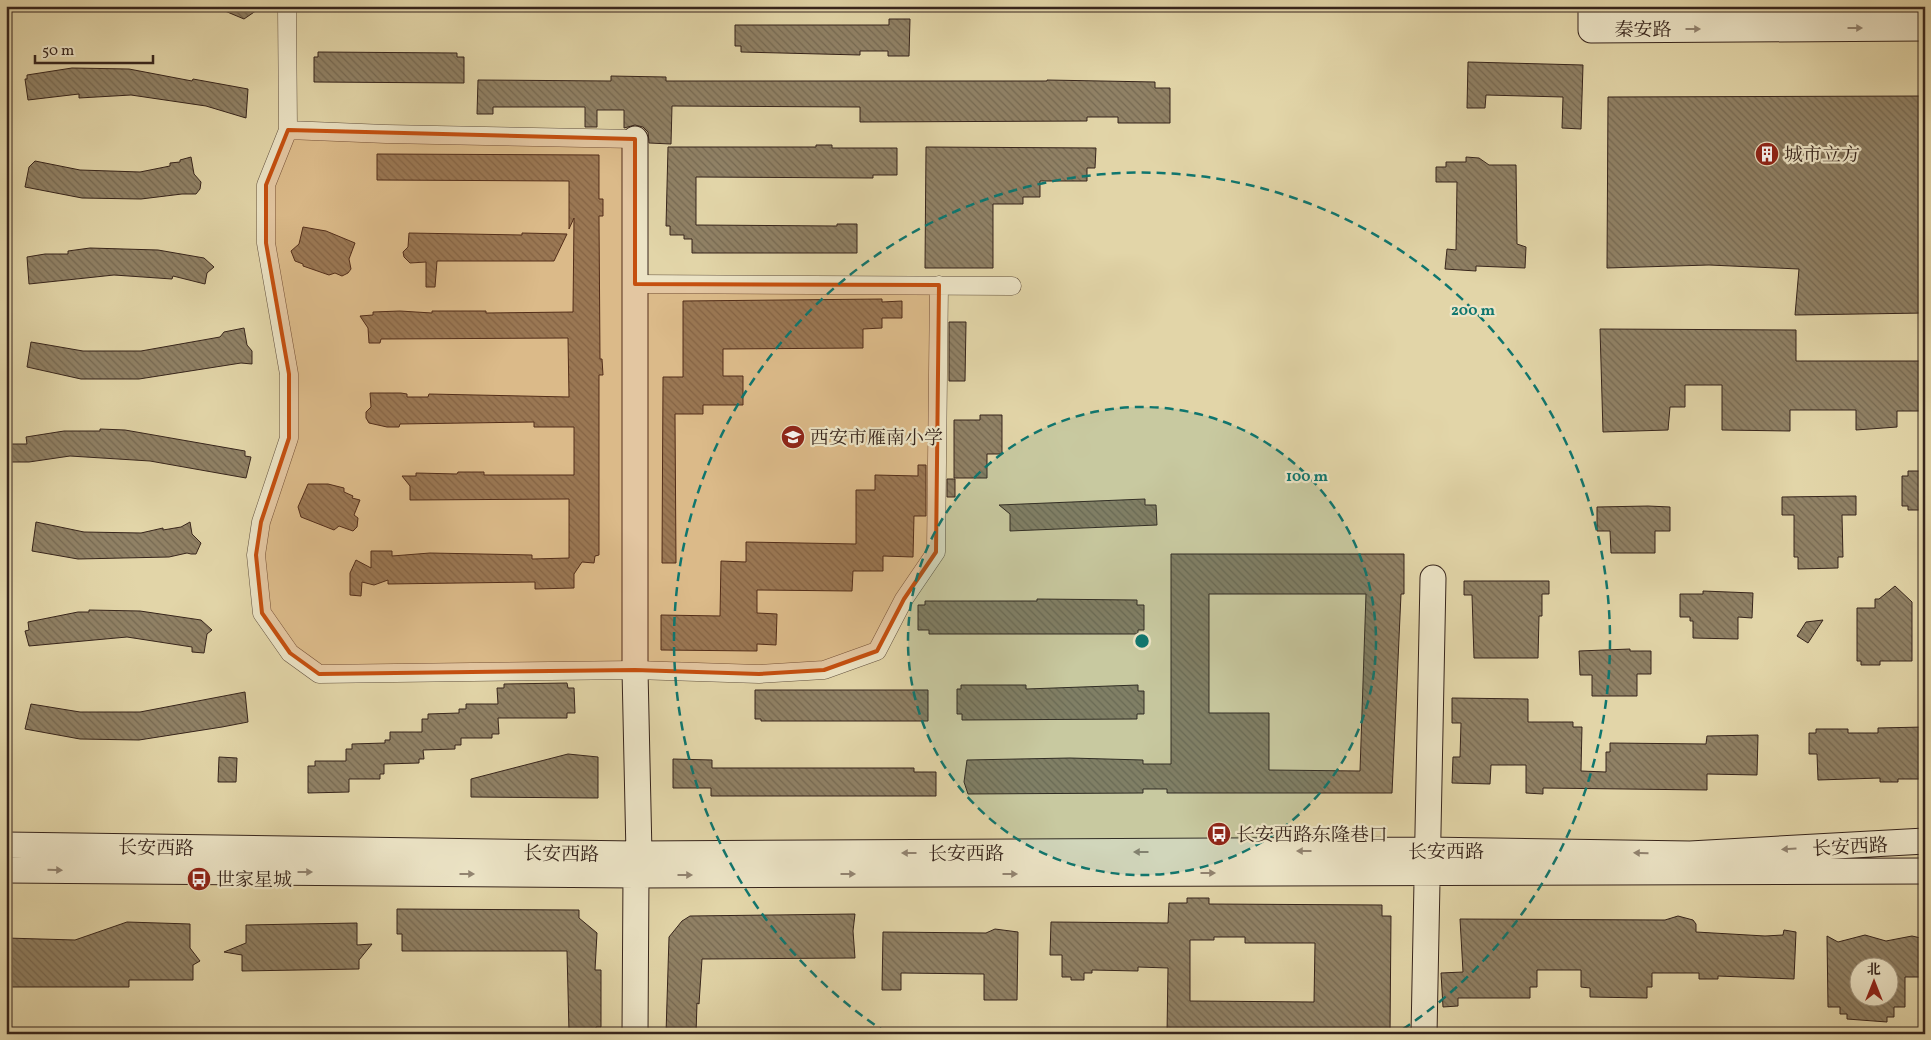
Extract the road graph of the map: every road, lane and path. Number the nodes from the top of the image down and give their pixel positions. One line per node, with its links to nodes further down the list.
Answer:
1 (287, 6): 4 (street)
2 (1925, 9): 3 (main road, 秦安路, one-way to 3)
3 (1925, 28)
4 (288, 130): 5 (street); 10 (street)
5 (635, 139): 6 (main road)
6 (635, 284): 7 (street); 10 (main road)
7 (939, 285): 8 (street); 10 (street)
8 (1012, 286)
9 (1432, 578): 13 (main road)
10 (635, 670): 14 (main road)
11 (1925, 841): 13 (main road, 长安西路, one-way to 13)
12 (6, 845): 14 (main road, 长安西路)
13 (1426, 861): 14 (main road, 长安西路); 16 (main road, 长安西路); 18 (main road)
14 (638, 864): 15 (main road, 长安西路, one-way to 14); 17 (main road)
15 (6, 870)
16 (1925, 870)
17 (635, 1034)
18 (1424, 1034)

